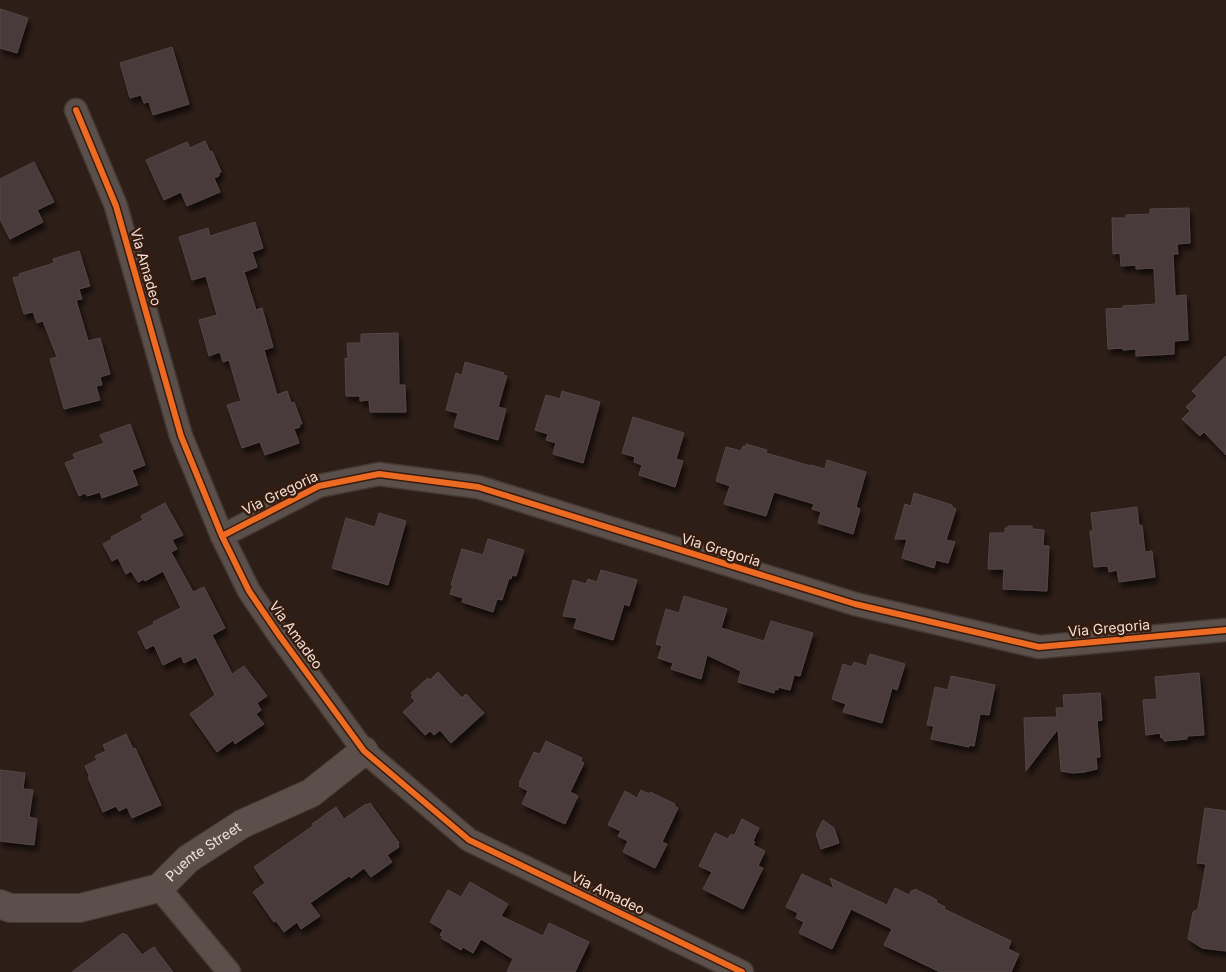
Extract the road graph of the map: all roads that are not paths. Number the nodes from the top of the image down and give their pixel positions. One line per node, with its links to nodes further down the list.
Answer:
1 (76, 110): 2 (street, Via Amadeo)
2 (222, 536): 3 (street, Via Gregoria); 4 (street, Via Amadeo)
3 (1226, 630)
4 (364, 751): 5 (street, Puente Street); 8 (street, Via Amadeo)
5 (159, 888): 6 (street, Puente Street); 7 (street)
6 (0, 904)
7 (229, 972)
8 (742, 972)

